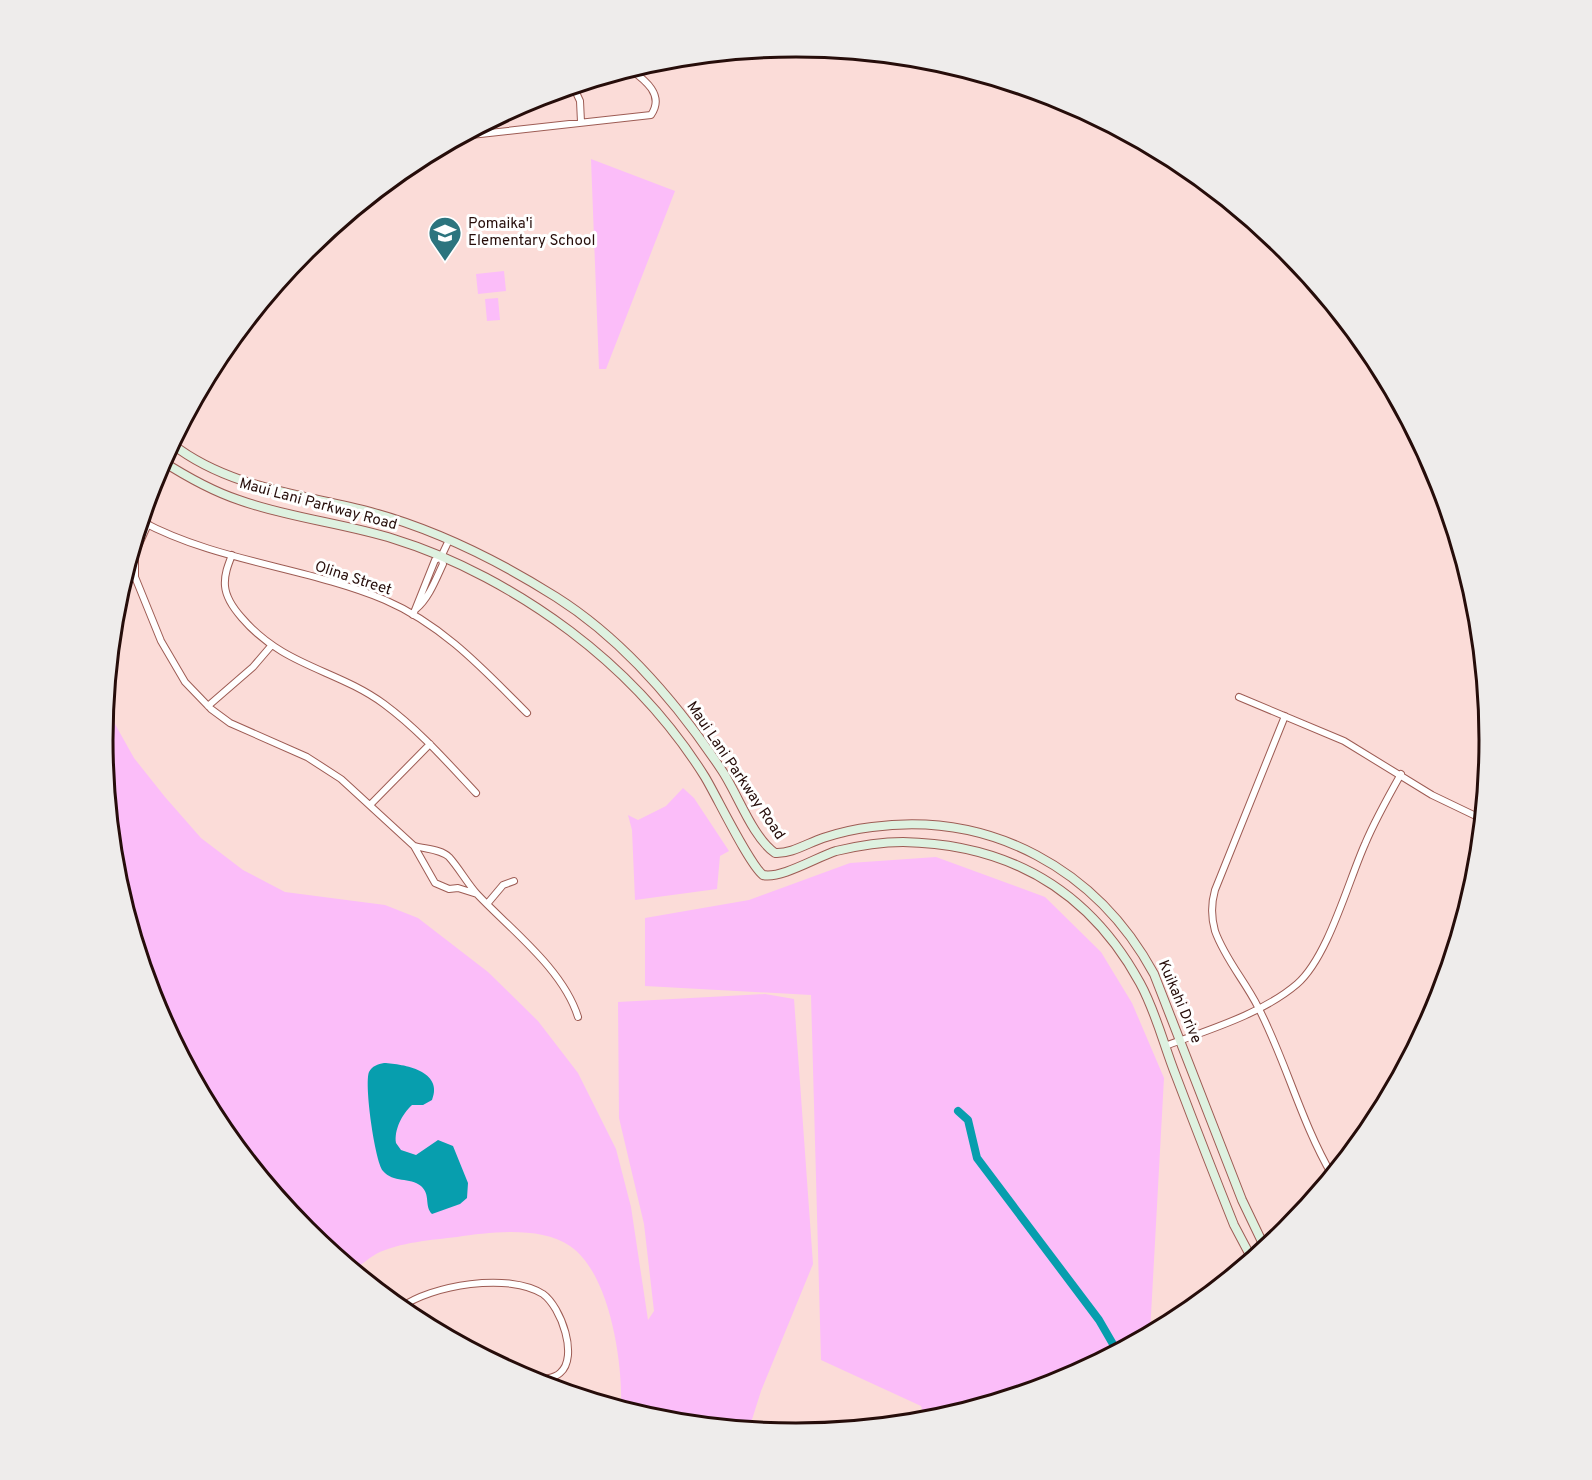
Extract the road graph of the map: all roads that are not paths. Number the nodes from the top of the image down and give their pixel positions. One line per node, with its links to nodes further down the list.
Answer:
1 (639, 76): 3 (street)
2 (576, 93): 3 (street)
3 (581, 122): 4 (street)
4 (482, 134)
5 (179, 448): 8 (main road, Maui Lani Parkway Road)
6 (170, 467): 10 (main road, Maui Lani Parkway Road)
7 (148, 524): 9 (street, Olina Street)
8 (449, 540): 10 (street); 24 (main road, Maui Lani Parkway Road)
9 (232, 555): 12 (street, Olina Street); 13 (street)
10 (441, 557): 12 (street); 25 (main road, Maui Lani Parkway Road)
11 (134, 570): 15 (street)
12 (415, 612): 16 (street, Olina Street)
13 (271, 646): 15 (street); 18 (street)
14 (1239, 697): 17 (street)
15 (208, 706): 21 (street)
16 (527, 713)
17 (1285, 716): 19 (street); 29 (street)
18 (430, 744): 20 (street); 21 (street)
19 (1401, 774): 22 (street); 29 (street)
20 (476, 794)
21 (370, 805): 23 (street)
22 (1475, 815)
23 (414, 846): 27 (street); 27 (street)
24 (775, 852): 31 (main road, Kuikahi Drive)
25 (763, 874): 32 (main road, Kuikahi Drive)
26 (514, 881): 28 (street)
27 (477, 894): 28 (street)
28 (488, 904): 30 (street)
29 (1258, 1008): 31 (street); 33 (street)
30 (578, 1017)
31 (1181, 1040): 32 (street); 34 (main road, Kuikahi Drive)
32 (1165, 1046): 35 (main road, Kuikahi Drive)
33 (1328, 1168)
34 (1261, 1240)
35 (1248, 1252)
36 (410, 1303): 37 (street)
37 (550, 1377)

